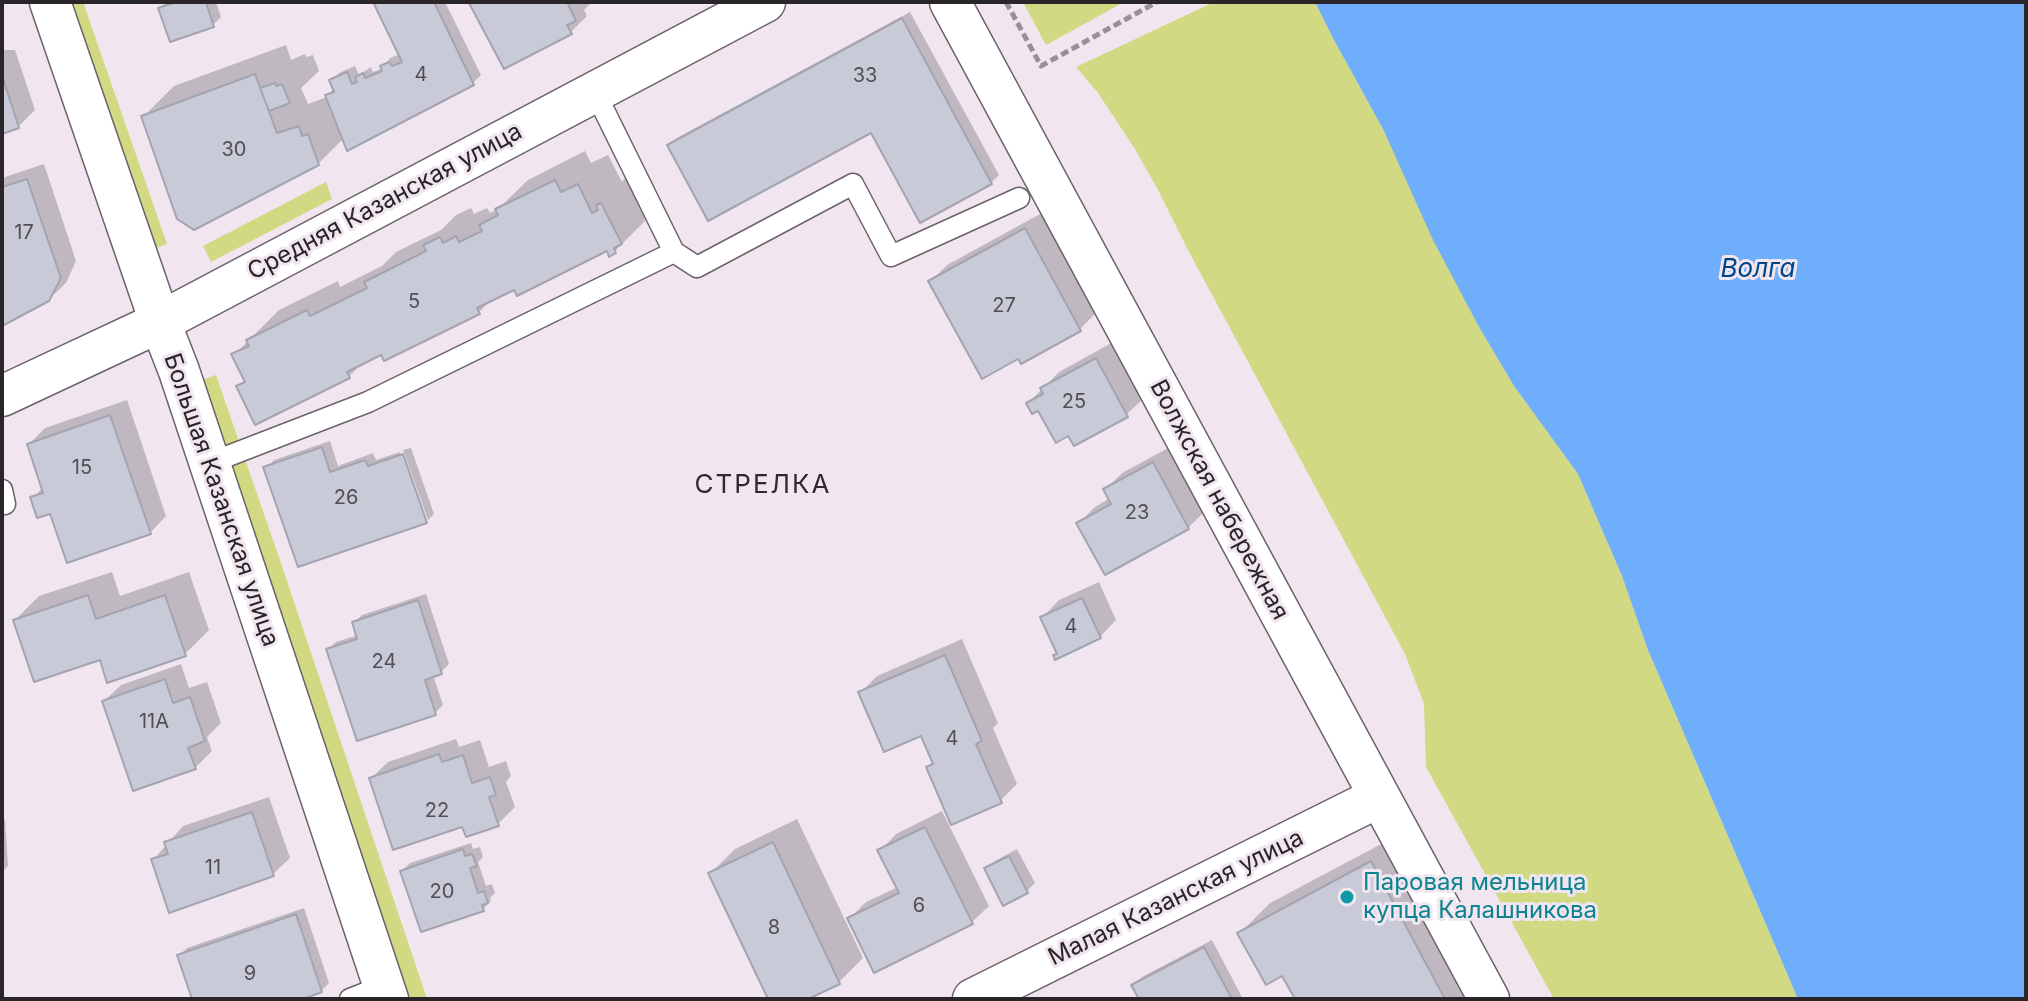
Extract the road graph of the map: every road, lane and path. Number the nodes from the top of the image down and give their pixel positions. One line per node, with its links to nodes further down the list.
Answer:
1 (50, 2): 9 (street, Большая Казанская улица)
2 (765, 2): 6 (street, Средняя Казанская улица)
3 (950, 2): 12 (street, Волжская набережная)
4 (1006, 2): 5 (path)
5 (1157, 2)
6 (595, 92): 8 (lane); 9 (street, Средняя Казанская улица)
7 (1019, 198): 8 (lane)
8 (674, 252): 11 (lane)
9 (160, 322): 10 (street, Средняя Казанская улица); 11 (street, Большая Казанская улица)
10 (2, 396)
11 (208, 461): 13 (street, Большая Казанская улица)
12 (1379, 797): 14 (street, Малая Казанская улица); 15 (street, Волжская набережная)
13 (374, 995)
14 (973, 999)
15 (1489, 999)

